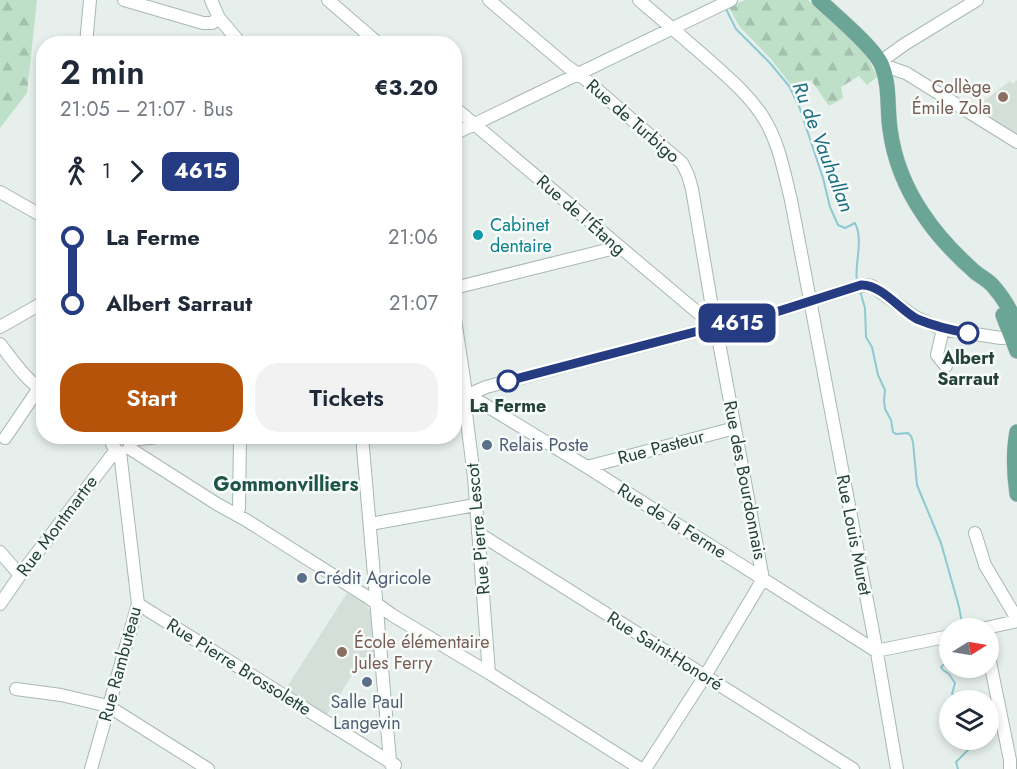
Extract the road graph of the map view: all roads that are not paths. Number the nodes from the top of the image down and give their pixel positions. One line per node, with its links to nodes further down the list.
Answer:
1 (90, 0): 12 (street)
2 (124, 0): 10 (street)
3 (211, 0): 10 (street)
4 (328, 0): 14 (street)
5 (489, 0): 16 (street, Rue de Turbigo)
6 (639, 0): 11 (street, Rue Louis Muret)
7 (731, 0): 11 (street)
8 (819, 0): 15 (main road)
9 (977, 0): 15 (street)
10 (219, 18): 13 (street)
11 (672, 28): 16 (street); 25 (street, Rue Louis Muret)
12 (87, 36)
13 (234, 36)
14 (370, 36)
15 (881, 64): 20 (street); 31 (main road)
16 (579, 74): 18 (street); 27 (street, Rue de Turbigo)
17 (462, 114): 18 (street, Rue de l'Étang)
18 (474, 124): 19 (street); 23 (street, Rue de l'Étang)
19 (462, 130)
20 (1017, 142)
21 (0, 192): 22 (street)
22 (36, 211)
23 (619, 247): 24 (street); 27 (street, Rue de l'Étang)
24 (462, 286)
25 (810, 302): 27 (street); 29 (street); 61 (street, Rue Louis Muret)
26 (36, 307): 28 (street)
27 (714, 324): 30 (street, Rue de l'Étang); 35 (street)
28 (0, 327)
29 (943, 329): 31 (street); 33 (street)
30 (718, 337): 39 (street, Rue des Bourdonnais)
31 (1016, 338)
32 (0, 344): 34 (street)
33 (946, 366)
34 (36, 385)
35 (462, 394)
36 (36, 396): 41 (street)
37 (462, 396): 45 (street, Rue de la Ferme)
38 (462, 401): 47 (street, Rue Pierre Lescot)
39 (735, 428): 45 (street, Rue Pasteur); 54 (street, Rue des Bourdonnais)
40 (1017, 432): 46 (main road)
41 (5, 438)
42 (240, 444): 48 (street)
43 (363, 444): 49 (street)
44 (125, 445): 48 (street); 53 (street, Rue Montmartre); 57 (street, Rue Rambuteau)
45 (587, 467): 54 (street, Rue de la Ferme)
46 (1017, 494)
47 (476, 505): 49 (street); 50 (street, Rue Pierre Lescot)
48 (237, 514): 55 (street)
49 (370, 524): 55 (street)
50 (478, 533): 62 (street, Rue Pierre Lescot); 63 (street, Rue Saint-Honoré)
51 (975, 533): 58 (street)
52 (0, 552): 53 (street)
53 (20, 575): 56 (street, Rue Montmartre)
54 (764, 579): 61 (street, Rue de la Ferme); 63 (street, Rue des Bourdonnais)
55 (376, 602): 62 (street); 67 (street)
56 (0, 604)
57 (138, 604): 66 (street, Rue Rambuteau); 67 (street, Rue Pierre Brossolette)
58 (1017, 620): 59 (street)
59 (999, 625)
60 (939, 638): 61 (street)
61 (876, 651): 73 (street, Rue Louis Muret)
62 (489, 673): 71 (street)
63 (705, 676): 71 (street, Rue des Bourdonnais); 72 (street, Rue Saint-Honoré)
64 (993, 678): 74 (street)
65 (16, 689): 66 (street)
66 (108, 706): 68 (street, Rue Rambuteau); 69 (street)
67 (391, 765): 70 (street, Rue Pierre Brossolette)
68 (91, 769)
69 (208, 769)
70 (400, 769)
71 (643, 769)
72 (853, 769)
73 (897, 769)
74 (1010, 769)

